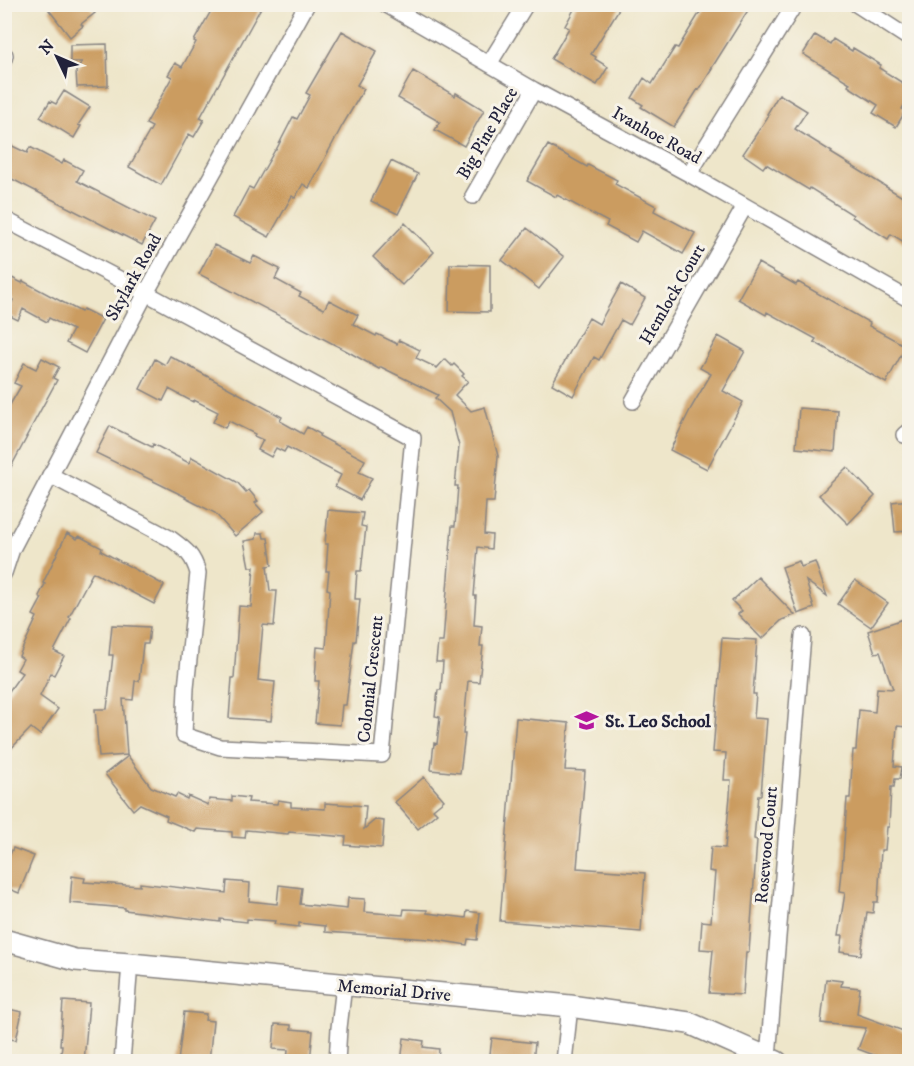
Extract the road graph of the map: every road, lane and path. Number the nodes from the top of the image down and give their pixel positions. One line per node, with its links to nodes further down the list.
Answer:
1 (307, 4): 13 (street, Skylark Road)
2 (385, 4): 7 (street, Ivanhoe Road)
3 (526, 4): 7 (street)
4 (795, 4): 9 (street)
5 (856, 4): 6 (street)
6 (909, 39)
7 (489, 63): 8 (street, Ivanhoe Road)
8 (534, 90): 9 (street, Ivanhoe Road); 10 (street, Big Pine Place)
9 (689, 174): 11 (street, Ivanhoe Road)
10 (473, 196)
11 (745, 206): 14 (street, Ivanhoe Road); 15 (street, Hemlock Court)
12 (4, 219): 13 (street)
13 (146, 293): 16 (street, Skylark Road); 16 (street, Colonial Crescent)
14 (909, 300)
15 (633, 401)
16 (50, 475): 17 (street, Skylark Road)
17 (4, 573)
18 (803, 636): 23 (street, Rosewood Court)
19 (4, 940): 20 (main road, Memorial Drive)
20 (130, 964): 21 (main road, Memorial Drive); 24 (street)
21 (344, 985): 22 (main road, Memorial Drive); 25 (street)
22 (570, 1006): 23 (main road, Memorial Drive); 26 (street)
23 (773, 1059)
24 (122, 1062)
25 (337, 1062)
26 (564, 1062)

